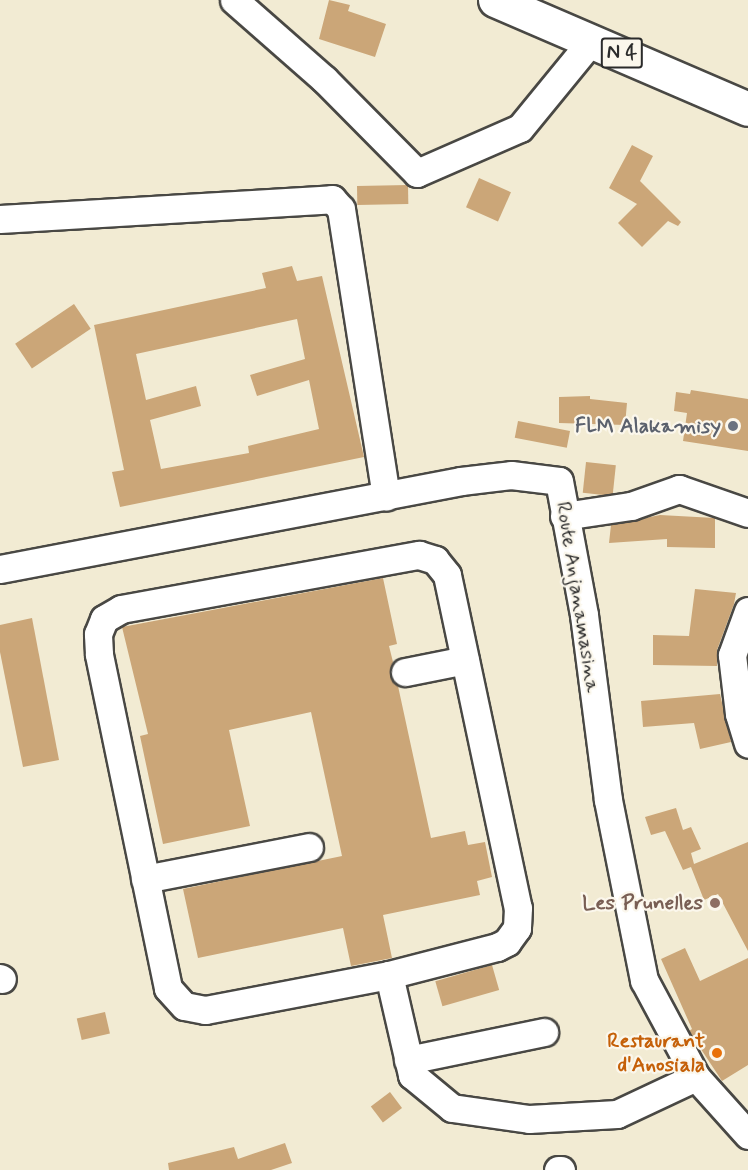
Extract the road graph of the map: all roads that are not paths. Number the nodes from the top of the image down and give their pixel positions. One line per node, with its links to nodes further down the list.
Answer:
1 (234, 0): 3 (street)
2 (495, 0): 3 (main road, N 4)
3 (592, 40): 4 (main road, N 4)
4 (748, 109)
5 (0, 219): 6 (street)
6 (386, 496): 8 (street, Route Anjanamasina); 9 (street, Route Anjanamasina)
7 (748, 513): 8 (street)
8 (564, 516): 19 (street, Route Anjanamasina)
9 (0, 569)
10 (748, 610): 13 (street)
11 (465, 660): 12 (street); 15 (street); 16 (street)
12 (405, 672)
13 (748, 744)
14 (309, 847): 15 (street)
15 (145, 879): 16 (street)
16 (389, 975): 18 (street)
17 (544, 1032): 18 (street)
18 (408, 1060): 19 (street)
19 (696, 1077): 20 (street, Route Anjanamasina)
20 (748, 1135)

